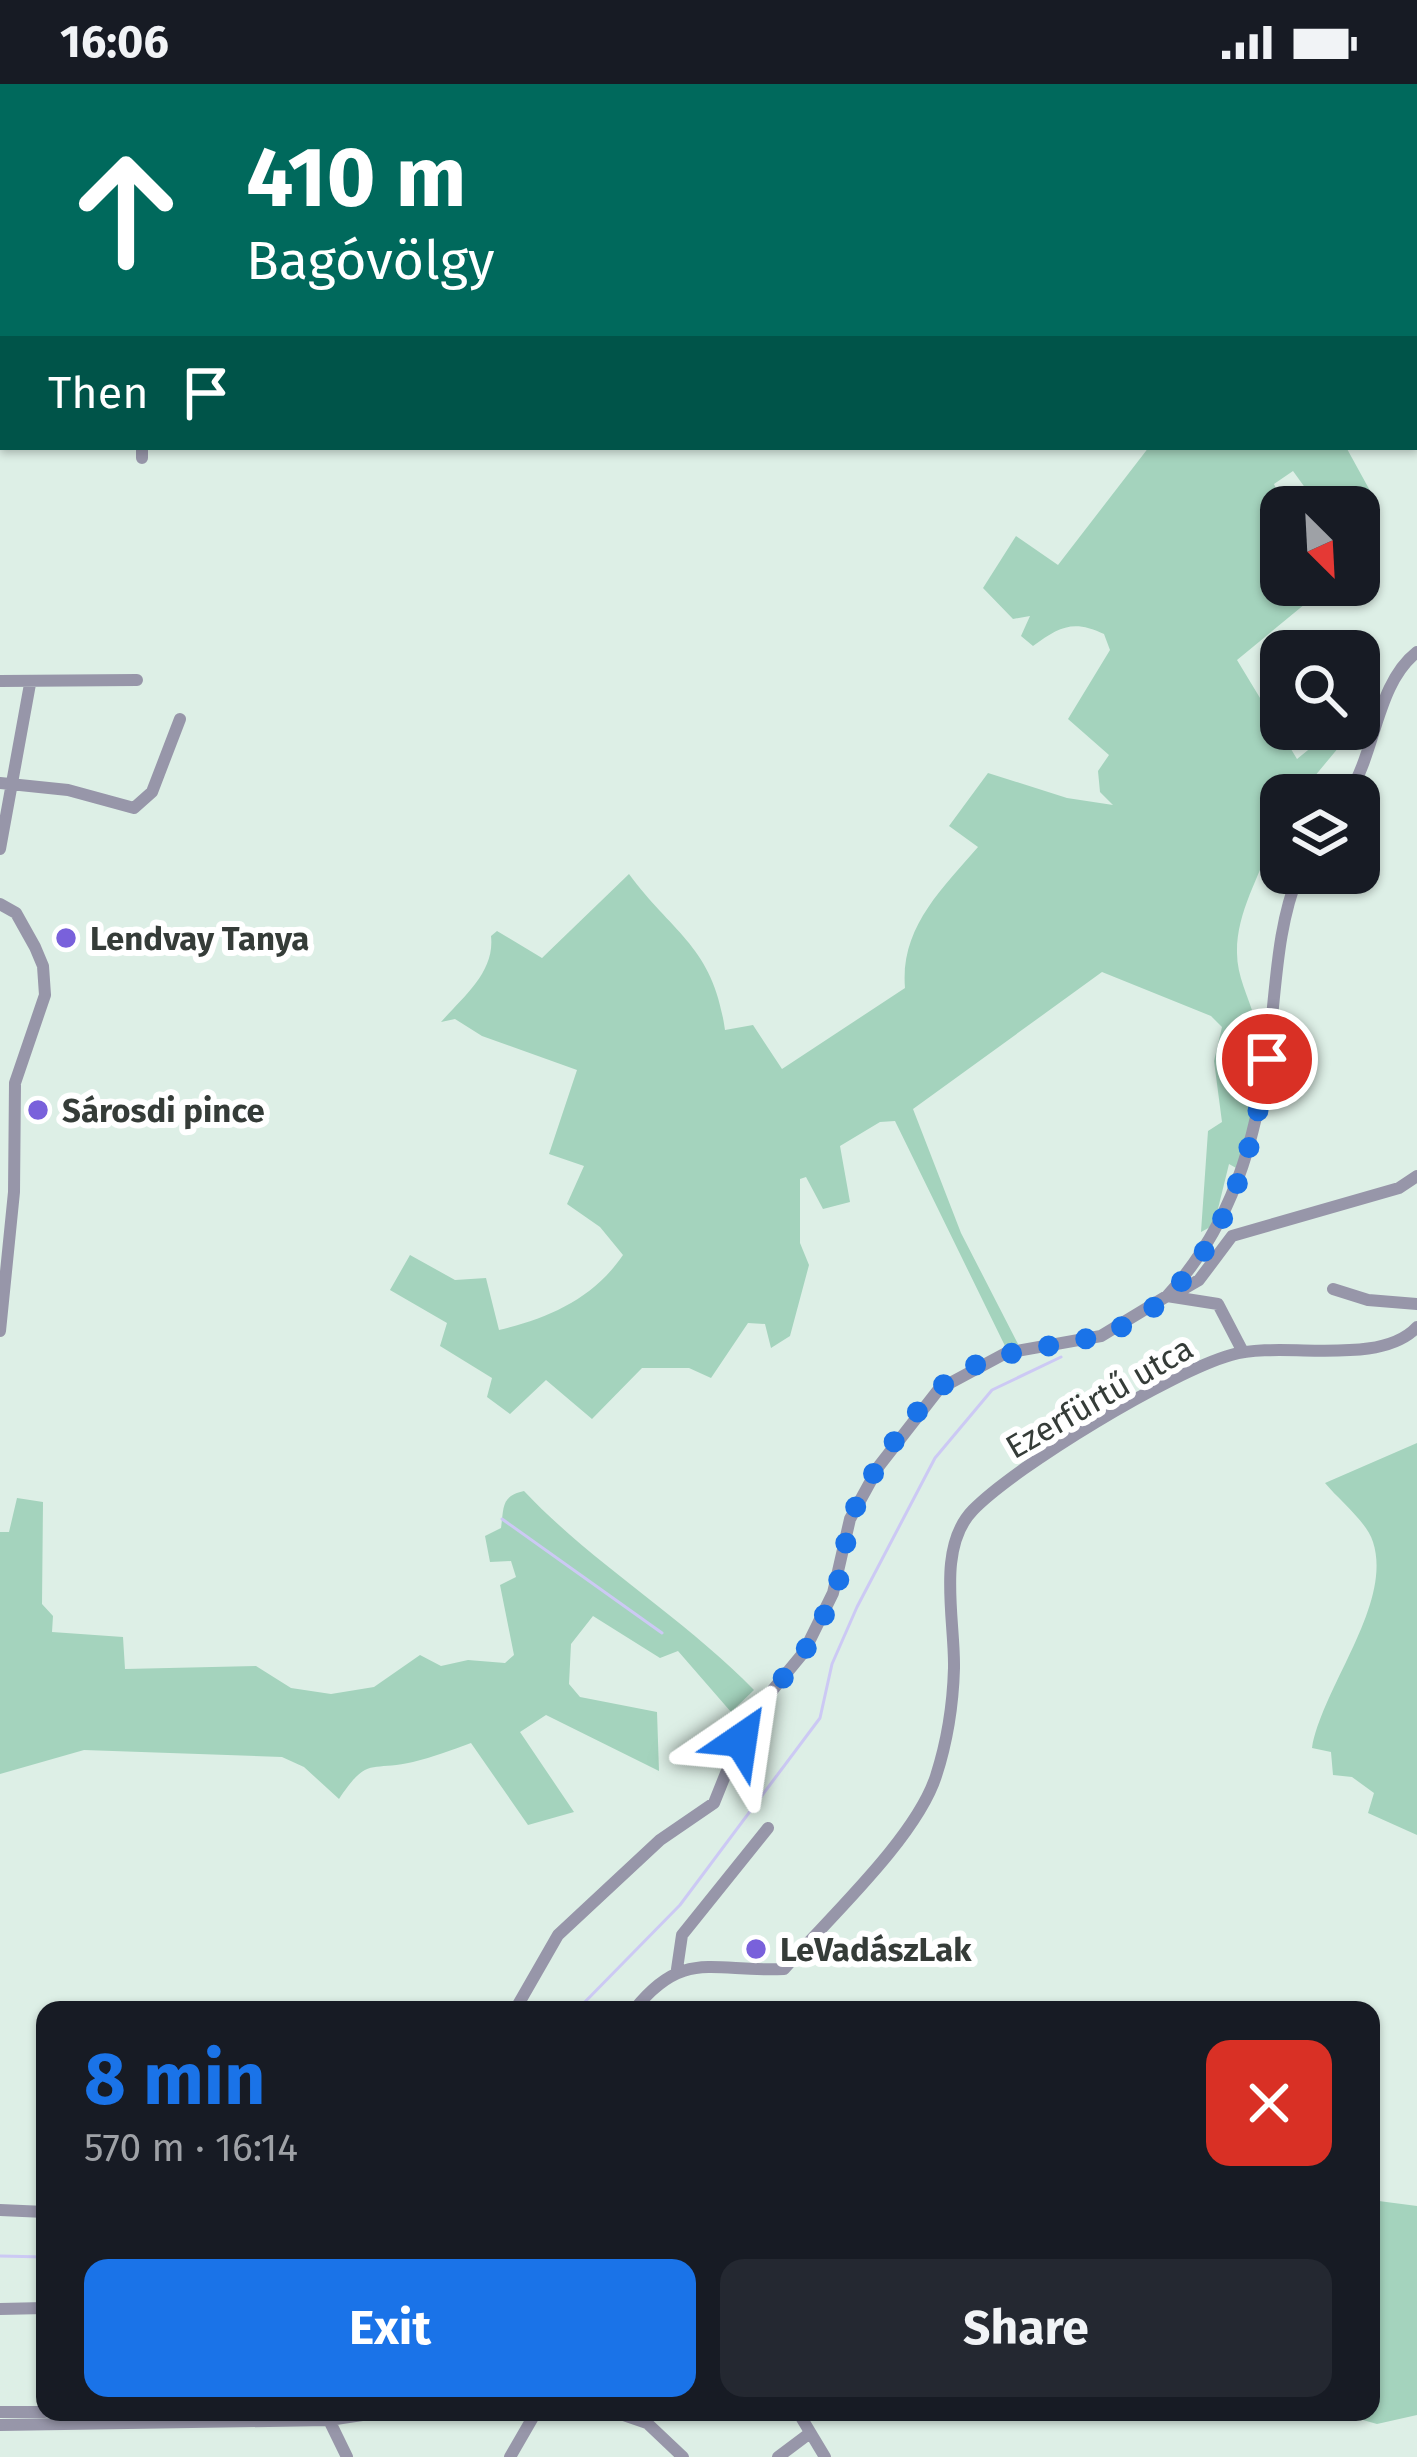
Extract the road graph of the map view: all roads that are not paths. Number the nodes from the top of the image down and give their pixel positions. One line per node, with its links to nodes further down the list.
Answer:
1 (1417, 652): 6 (street)
2 (137, 680): 4 (street)
3 (0, 681): 4 (street)
4 (30, 684): 7 (street)
5 (180, 719): 7 (street)
6 (1360, 774)
7 (6, 783): 8 (street)
8 (0, 849)
9 (1293, 894): 13 (street)
10 (0, 904): 16 (street)
11 (1417, 1175): 13 (street)
12 (1333, 1289): 14 (street)
13 (1173, 1294): 17 (street); 20 (street)
14 (1417, 1304)
15 (1417, 1328): 17 (street, Ezerfürtű utca)
16 (0, 1331)
17 (1243, 1352): 19 (street, Ezerfürtű utca)
18 (768, 1828): 19 (street)
19 (677, 1969): 21 (street)
20 (519, 2001)
21 (642, 2001)
22 (0, 2210): 23 (street)
23 (36, 2212)
24 (36, 2308): 25 (street)
25 (0, 2309)
26 (0, 2412): 27 (street)
27 (36, 2412)
28 (80, 2421): 33 (street)
29 (329, 2421): 35 (street)
30 (531, 2421): 36 (street)
31 (641, 2421): 37 (street)
32 (803, 2421): 34 (street)
33 (0, 2425)
34 (810, 2433): 38 (street); 39 (street)
35 (347, 2457)
36 (510, 2457)
37 (683, 2457)
38 (778, 2457)
39 (825, 2457)

